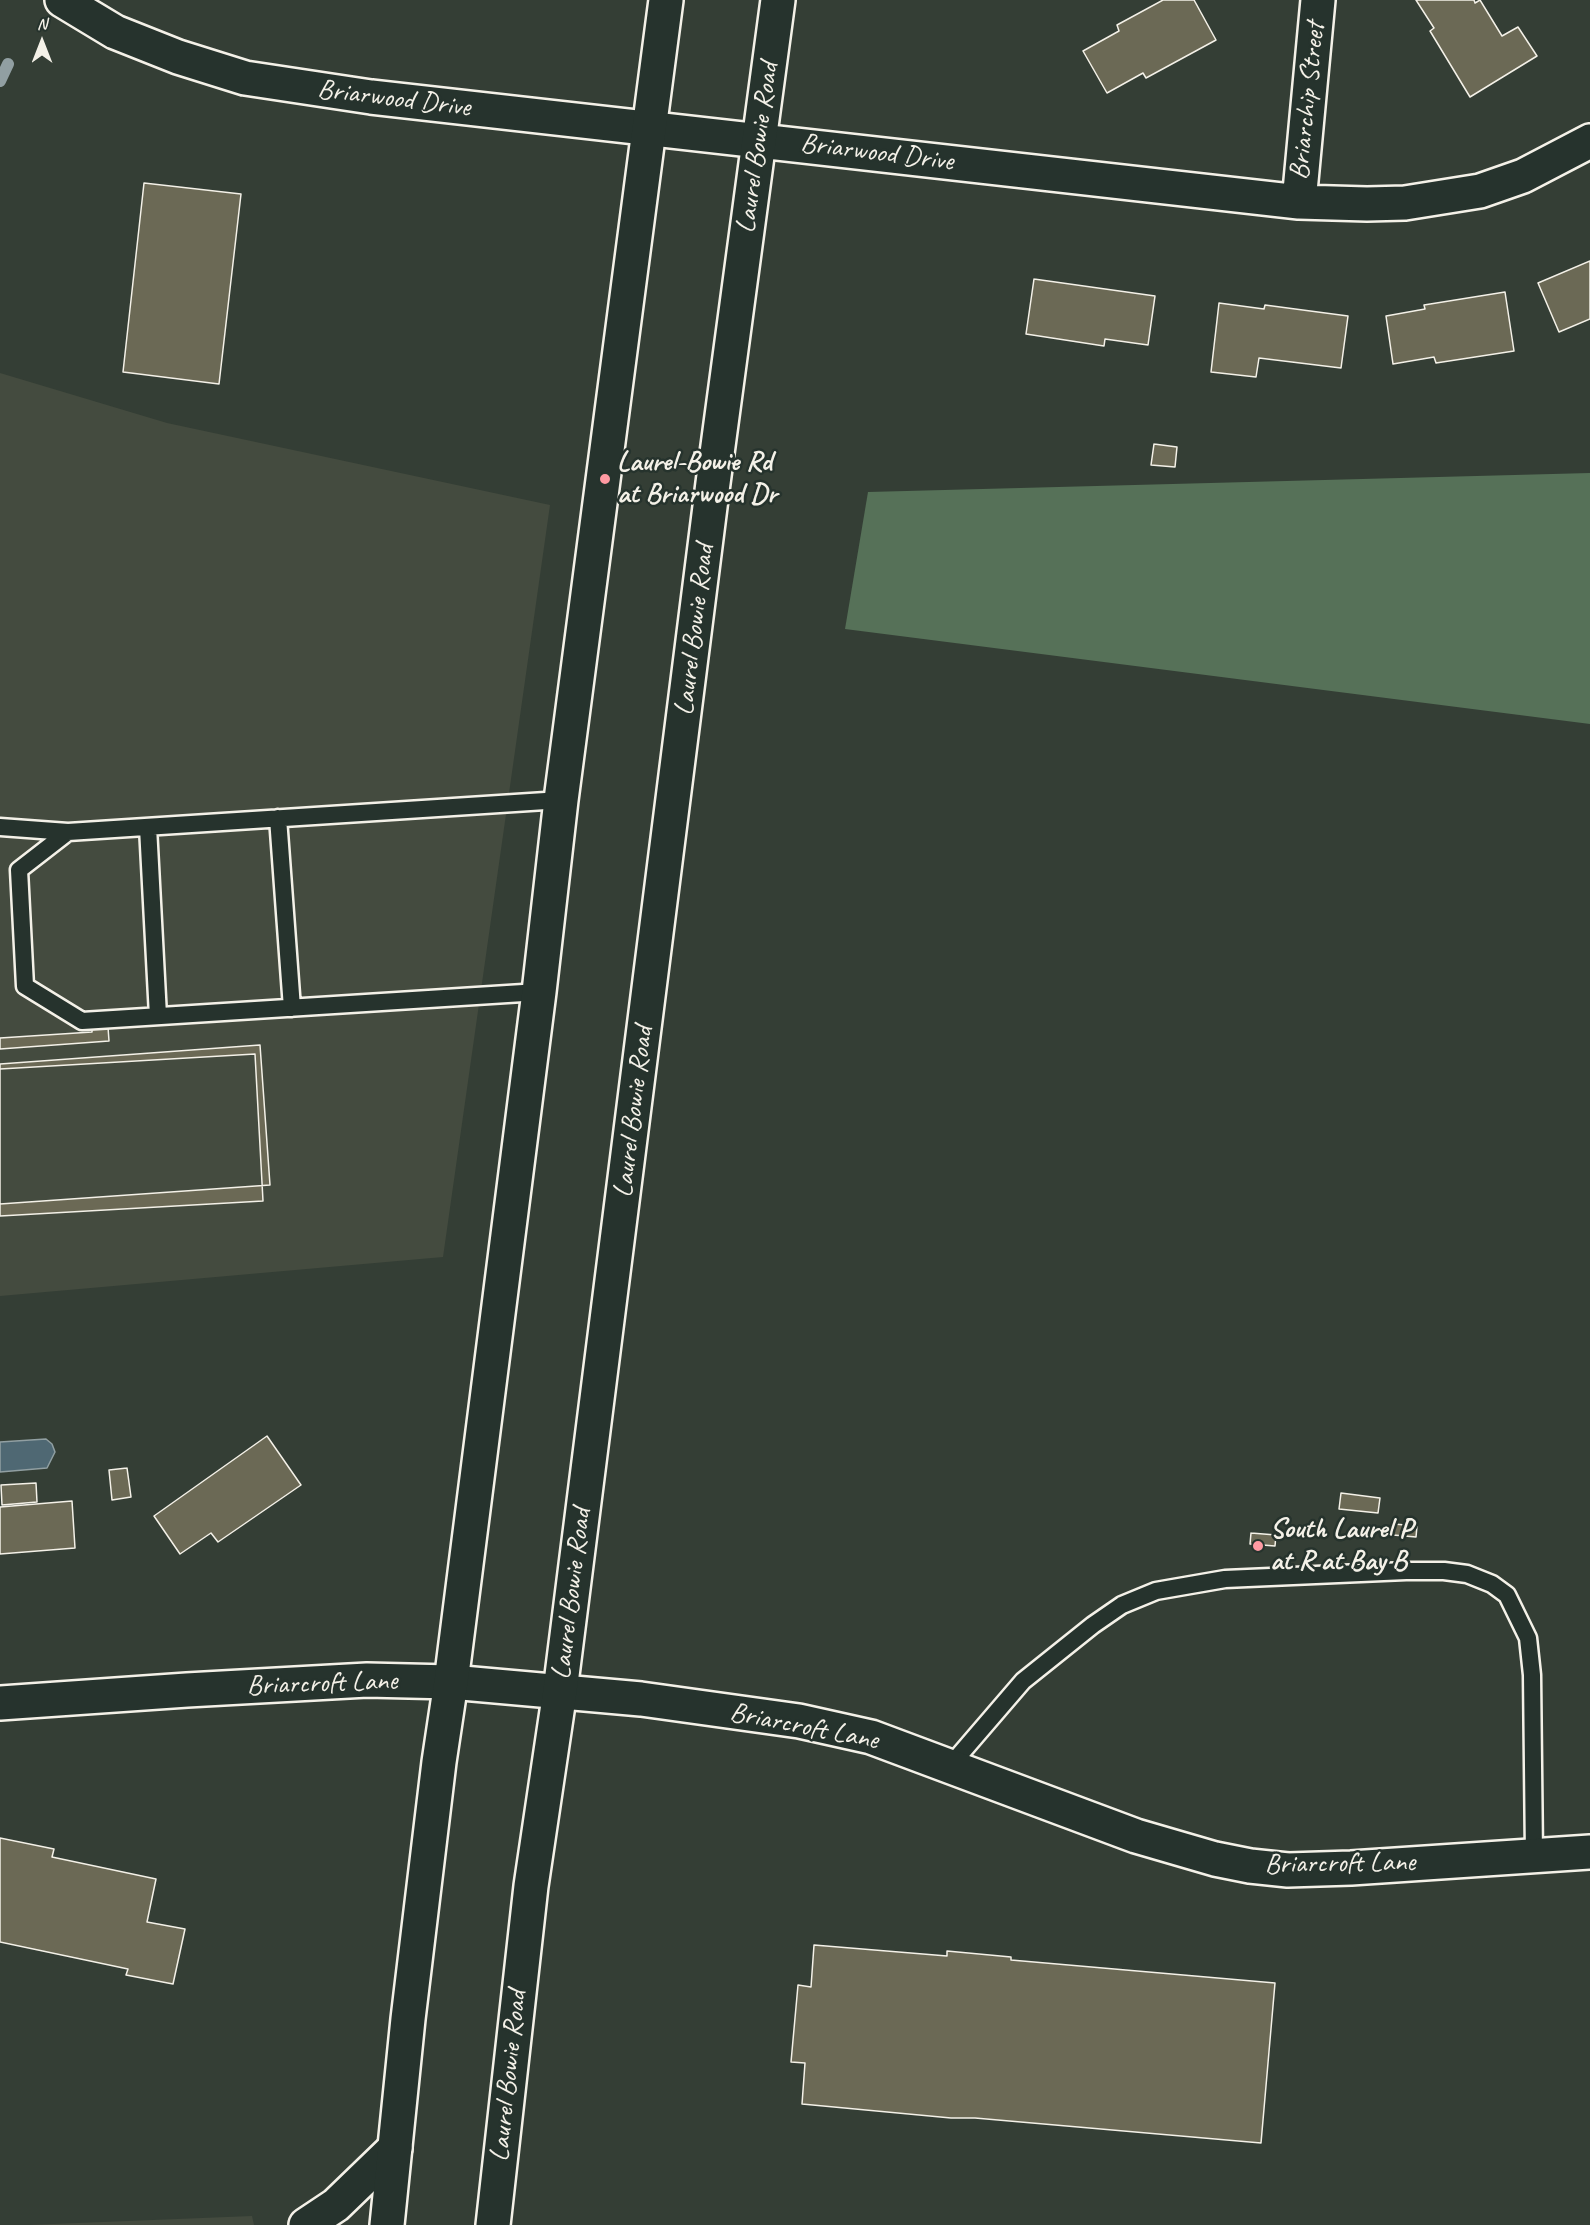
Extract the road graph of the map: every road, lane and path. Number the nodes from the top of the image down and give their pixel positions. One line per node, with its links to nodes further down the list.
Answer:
1 (62, 0): 5 (main road, Briarwood Drive)
2 (666, 0): 5 (main road)
3 (778, 0): 6 (main road, Laurel Bowie Road)
4 (1318, 0): 8 (main road, Briarchip Street)
5 (650, 128): 6 (main road, Briarwood Drive); 9 (main road)
6 (760, 140): 8 (main road, Briarwood Drive); 18 (main road, Laurel Bowie Road)
7 (1590, 141): 8 (main road, Briarwood Drive)
8 (1299, 202)
9 (561, 800): 10 (lane); 14 (main road)
10 (278, 818): 12 (lane); 15 (lane)
11 (0, 826): 13 (lane)
12 (148, 827): 13 (lane); 16 (lane)
13 (68, 832): 16 (lane)
14 (539, 992): 15 (lane); 17 (main road)
15 (292, 1008): 16 (lane)
16 (158, 1016)
17 (451, 1682): 18 (main road, Briarcroft Lane); 19 (main road, Briarcroft Lane); 23 (main road)
18 (560, 1691): 20 (main road, Briarcroft Lane); 26 (main road, Laurel Bowie Road)
19 (0, 1703)
20 (950, 1766): 22 (main road, Briarcroft Lane); 22 (lane)
21 (1590, 1852): 22 (main road, Briarcroft Lane)
22 (1534, 1856)
23 (395, 2148): 24 (main road); 25 (main road)
24 (306, 2225)
25 (387, 2225)
26 (493, 2225)

